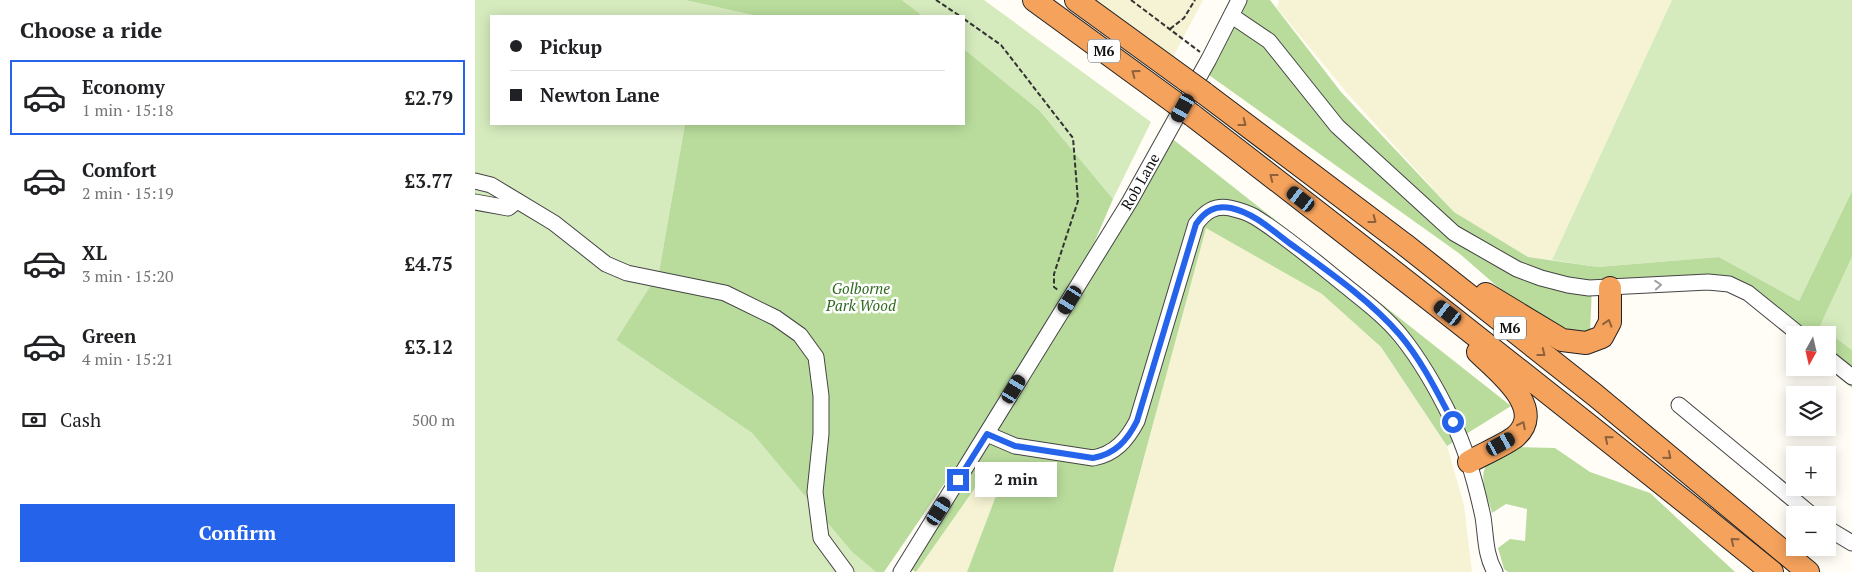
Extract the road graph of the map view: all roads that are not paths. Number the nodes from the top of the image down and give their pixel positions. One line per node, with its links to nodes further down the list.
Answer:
1 (1034, 0): 9 (highway, M6, one-way to 1)
2 (1076, 0): 8 (highway, M6, one-way to 8)
3 (1239, 0): 4 (street, Rob Lane)
4 (1232, 16): 10 (street); 15 (street, Rob Lane)
5 (475, 180): 6 (street)
6 (517, 201): 7 (street); 20 (street)
7 (475, 202)
8 (1404, 244): 10 (highway, one-way to 10); 24 (highway, M6, one-way to 24)
9 (1390, 266): 16 (highway, one-way to 9); 23 (highway, M6, one-way to 9)
10 (1610, 288): 11 (street, one-way to 11)
11 (1789, 326)
12 (1836, 364): 13 (street)
13 (1852, 377)
14 (1679, 405): 17 (street)
15 (987, 434): 16 (street); 21 (street, Rob Lane)
16 (1469, 462): 22 (street)
17 (1801, 506)
18 (1836, 533): 19 (street)
19 (1852, 543)
20 (846, 572)
21 (901, 572)
22 (1495, 572)
23 (1772, 572)
24 (1808, 572)

